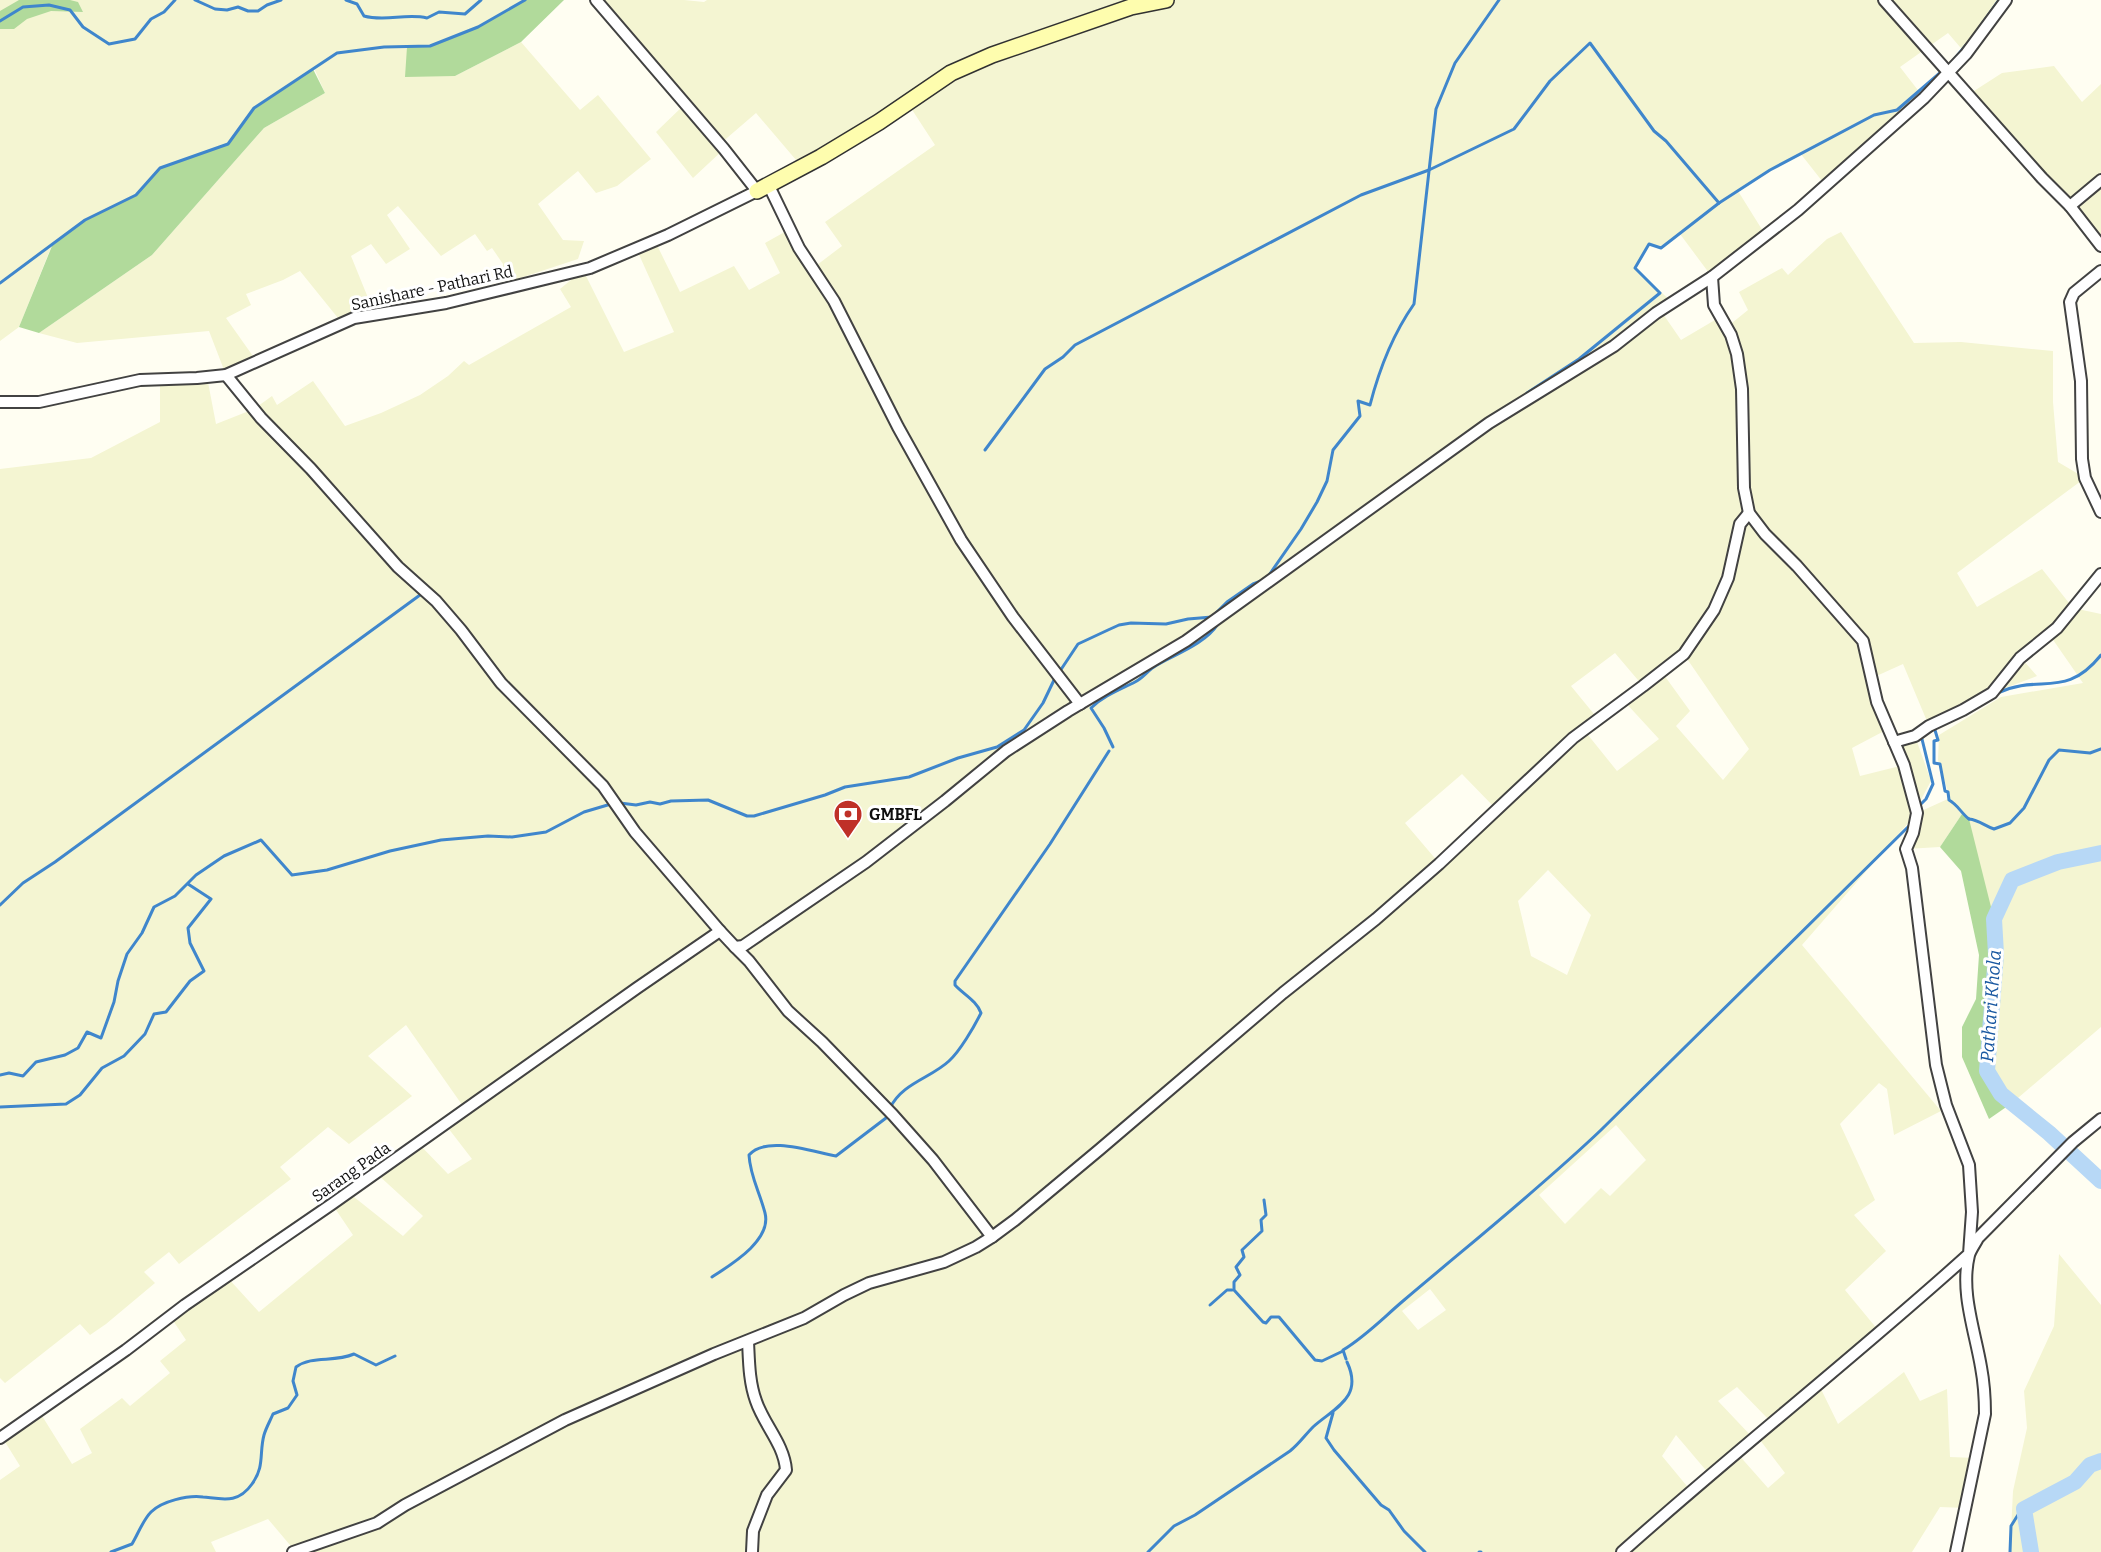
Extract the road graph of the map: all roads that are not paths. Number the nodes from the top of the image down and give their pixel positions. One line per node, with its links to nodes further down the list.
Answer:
1 (596, 0): 7 (street)
2 (1166, 0): 7 (street)
3 (1884, 0): 5 (street)
4 (2006, 0): 5 (street)
5 (1948, 74): 8 (street); 11 (street)
6 (2101, 180): 8 (street)
7 (763, 188): 12 (street, Sanishare - Pathari Rd); 17 (street)
8 (2070, 206): 9 (street)
9 (2101, 246)
10 (2101, 271): 14 (street)
11 (1712, 277): 15 (street); 17 (street)
12 (225, 375): 13 (street, Sanishare - Pathari Rd); 19 (street)
13 (0, 402)
14 (2101, 512)
15 (1749, 513): 18 (street); 22 (street)
16 (2101, 574): 18 (street)
17 (1080, 704): 20 (street)
18 (1894, 742): 23 (street)
19 (720, 932): 20 (street); 25 (street, Sarang Pada)
20 (735, 947): 22 (street)
21 (2101, 1119): 23 (street)
22 (992, 1237): 24 (street)
23 (1969, 1254): 28 (street); 29 (street)
24 (748, 1341): 26 (street); 27 (street)
25 (0, 1438)
26 (293, 1552)
27 (752, 1552)
28 (1622, 1552)
29 (1956, 1552)

